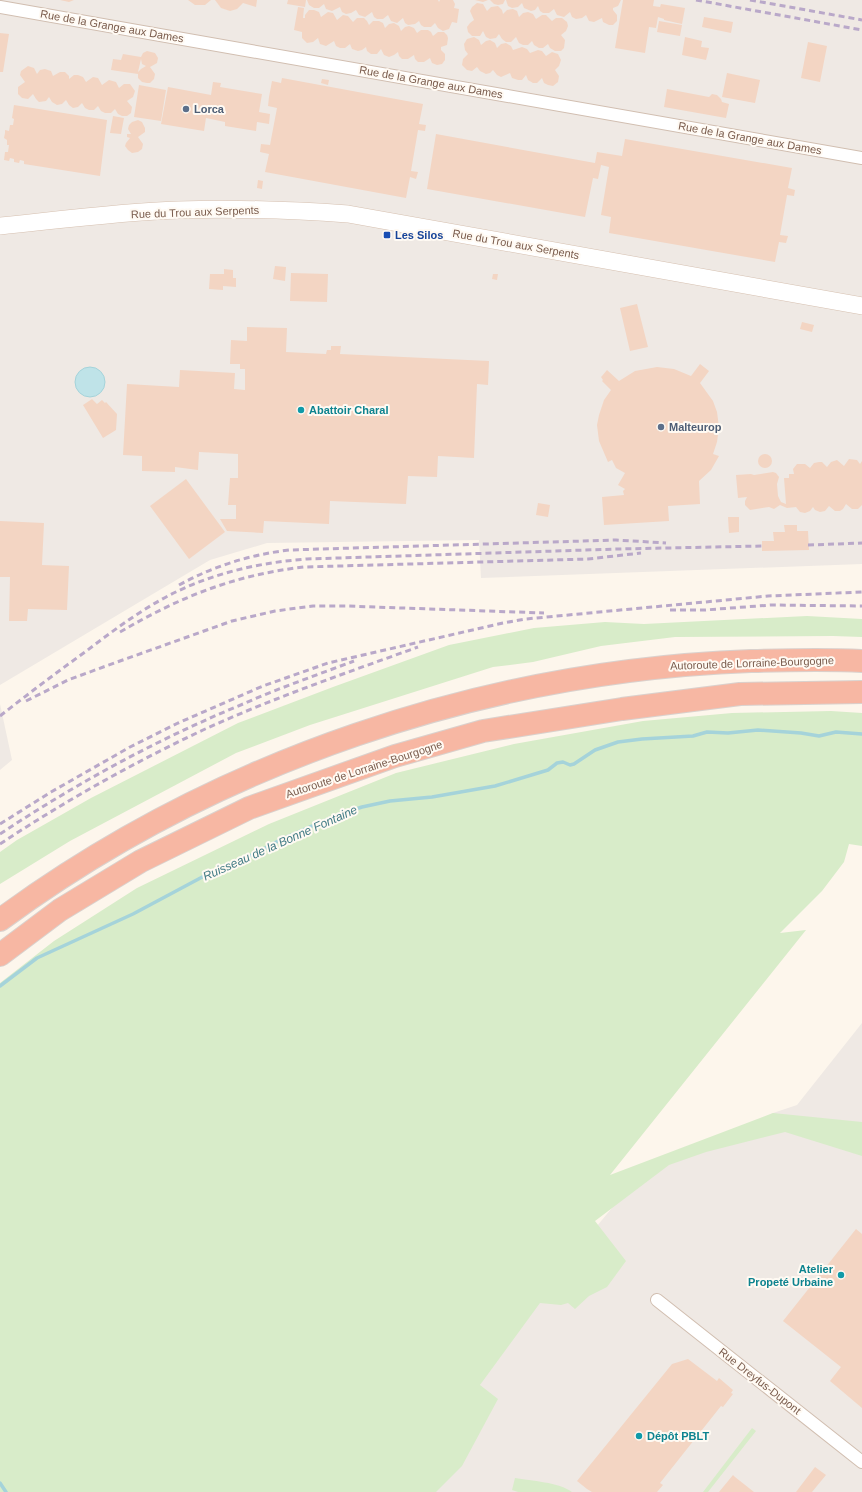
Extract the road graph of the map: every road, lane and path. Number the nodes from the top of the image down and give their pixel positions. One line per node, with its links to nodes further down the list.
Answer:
1 (0, 7): 2 (street, Rue de la Grange aux Dames)
2 (862, 158)
3 (0, 226): 4 (street, Rue du Trou aux Serpents)
4 (862, 306)
5 (862, 661): 7 (highway, Autoroute de Lorraine-Bourgogne)
6 (862, 692): 10 (highway, Autoroute de Lorraine-Bourgogne)
7 (84, 863): 8 (highway); 9 (highway, Autoroute de Lorraine-Bourgogne)
8 (0, 902)
9 (0, 920)
10 (0, 955)
11 (657, 1300): 12 (street, Rue Dreyfus-Dupont)
12 (862, 1462)

